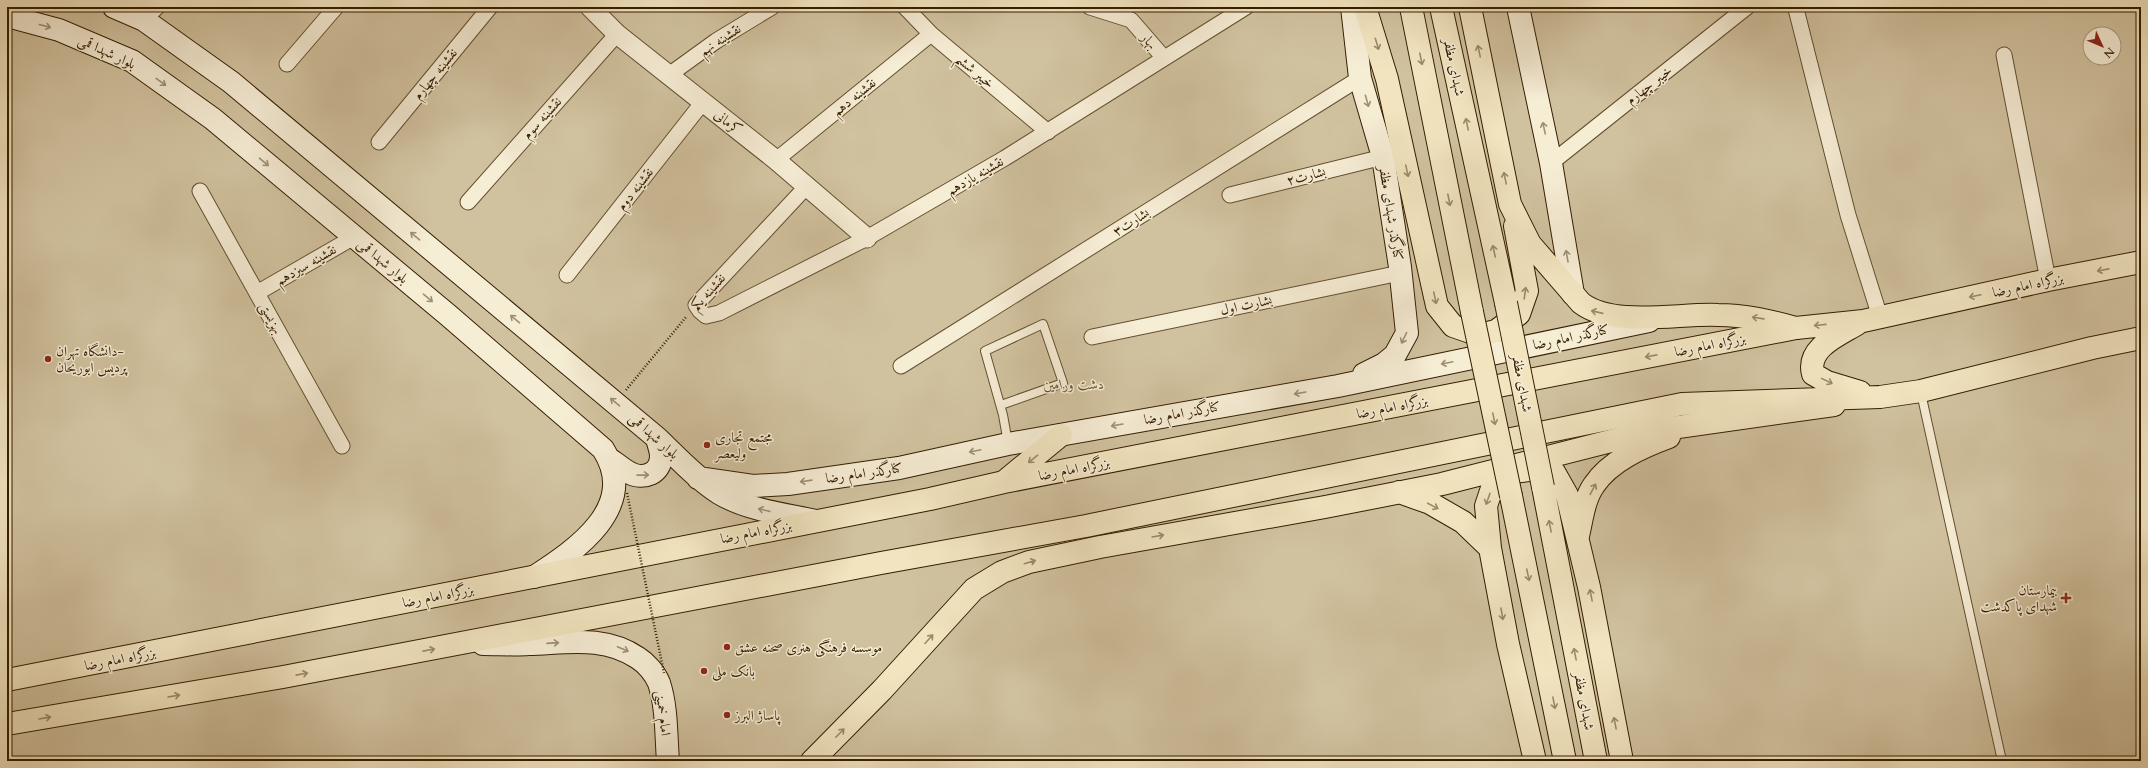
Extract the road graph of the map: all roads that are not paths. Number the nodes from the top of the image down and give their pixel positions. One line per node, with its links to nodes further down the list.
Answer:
1 (114, 7): 18 (main road, بلوار شهدا قمی)
2 (336, 7): 24 (street)
3 (490, 7): 29 (street, نقشینه چهارم)
4 (590, 7): 20 (street, کرمانی)
5 (772, 7): 25 (street, نقشینه نهم)
6 (905, 7): 21 (street, خیبر ششم)
7 (1090, 7): 17 (street, بهار)
8 (1246, 7): 23 (street, نقشینه یازدهم)
9 (1352, 7): 26 (main road, کنارگذر شهدای مظفر)
10 (1365, 7): 37 (main road, one-way to 37)
11 (1411, 7): 76 (main road, شهدای مظفر, one-way to 76, bridge)
12 (1441, 7): 77 (main road, شهدای مظفر, one-way to 12, bridge)
13 (1470, 7): 37 (main road, one-way to 13)
14 (1518, 7): 32 (main road, one-way to 14)
15 (1747, 7): 32 (street, خیبر چهارم)
16 (1796, 8): 48 (street)
17 (1132, 13): 23 (street, بهار)
18 (150, 14): 59 (main road, بلوار شهدا قمی, one-way to 18)
19 (7, 16): 38 (main road, بلوار شهدا قمی, one-way to 38)
20 (617, 34): 25 (street, کرمانی); 36 (street, نقشینه سوم)
21 (931, 34): 28 (street, خیبر ششم); 31 (street, نقشینه دهم)
22 (2004, 55): 43 (street)
23 (1164, 58): 28 (street, نقشینه یازدهم)
24 (287, 64)
25 (669, 75): 27 (street, کرمانی)
26 (1360, 78): 30 (main road, کنارگذر شهدای مظفر, one-way to 30); 52 (street, بشارت۳)
27 (703, 102): 31 (street, کرمانی); 42 (street, نقشینه دوم)
28 (1048, 132): 39 (street, نقشینه یازدهم)
29 (379, 142)
30 (1383, 157): 35 (street, بشارت۲); 41 (main road, کنارگذر شهدای مظفر)
31 (776, 160): 33 (street, کرمانی)
32 (1551, 162): 45 (main road, one-way to 32)
33 (806, 186): 39 (street, کرمانی); 46 (street, نقشینه یکم)
34 (200, 191): 44 (street, بهزیستی)
35 (1230, 195)
36 (468, 202)
37 (1510, 204): 45 (main road)
38 (354, 237): 44 (street, نقشینه سیزدهم); 62 (main road, بلوار شهدا قمی, one-way to 62)
39 (867, 238): 46 (street, نقشینه یازدهم)
40 (2141, 262): 43 (main road, بزرگراه امام رضا, one-way to 43)
41 (1400, 273): 50 (street, بشارت اول); 53 (main road, کنارگذر شهدای مظفر, one-way to 53)
42 (567, 275)
43 (2048, 280): 48 (main road, بزرگراه امام رضا, one-way to 48)
44 (257, 293): 61 (street, بهزیستی)
45 (1573, 294): 47 (main road, one-way to 45)
46 (696, 305)
47 (1663, 318): 49 (main road, one-way to 47); 53 (main road, کنارگذر امام رضا, one-way to 53)
48 (1872, 319): 49 (main road, بزرگراه امام رضا, one-way to 49); 55 (main road, one-way to 55)
49 (1796, 328): 64 (main road, بزرگراه امام رضا, one-way to 64)
50 (1092, 337)
51 (2141, 338): 54 (main road)
52 (901, 366)
53 (1338, 386): 58 (main road, کنارگذر امام رضا, one-way to 58)
54 (1921, 392): 55 (main road); 79 (lane)
55 (1880, 397): 57 (main road); 70 (main road)
56 (1001, 405): 56 (lane); 60 (lane)
57 (1700, 424): 65 (main road); 67 (main road, one-way to 57)
58 (1061, 435): 60 (main road, کنارگذر امام رضا); 64 (main road, one-way to 64)
59 (657, 438): 62 (main road, one-way to 59); 63 (main road, بلوار شهدا قمی)
60 (1008, 444): 63 (main road, کنارگذر امام رضا, one-way to 63)
61 (342, 446)
62 (609, 459): 69 (main road, بلوار شهدا قمی)
63 (698, 478): 66 (main road, بلوار شهدا قمی, one-way to 63)
64 (1004, 482): 66 (main road, بزرگراه امام رضا)
65 (1397, 491): 68 (main road, one-way to 68); 74 (main road, one-way to 65)
66 (816, 521): 69 (main road, بزرگراه امام رضا)
67 (1578, 539): 68 (main road, one-way to 68); 78 (main road, one-way to 67)
68 (1490, 548): 75 (main road, one-way to 75)
69 (534, 577): 71 (main road, بزرگراه امام رضا)
70 (458, 644): 72 (main road, one-way to 70); 73 (main road, امام خمینی, one-way to 73)
71 (7, 680)
72 (7, 724)
73 (668, 761)
74 (812, 761)
75 (1534, 761)
76 (1566, 761)
77 (1596, 761)
78 (1622, 761)
79 (2002, 761)

